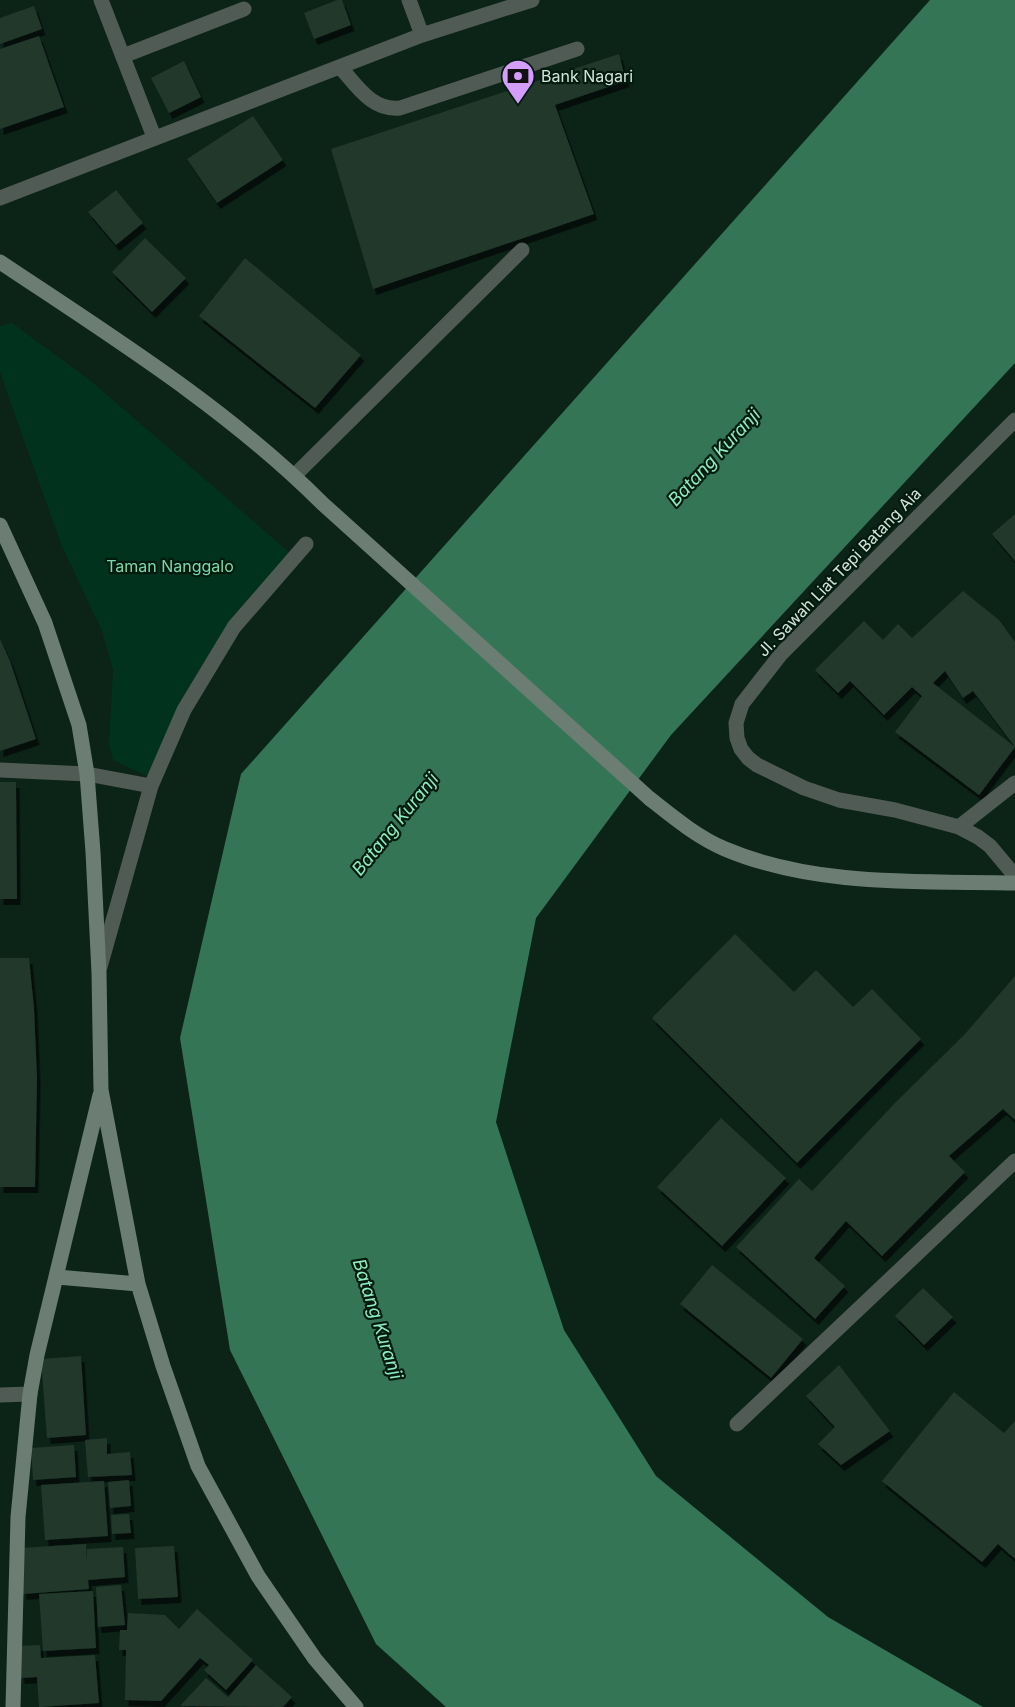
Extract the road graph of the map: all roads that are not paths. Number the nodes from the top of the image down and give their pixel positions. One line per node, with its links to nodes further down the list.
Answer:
1 (101, 0): 7 (street)
2 (409, 0): 5 (street)
3 (532, 0): 5 (street)
4 (244, 9): 7 (street)
5 (422, 35): 8 (street)
6 (577, 49): 8 (street)
7 (123, 56): 9 (street)
8 (340, 66): 9 (street)
9 (153, 137): 10 (street)
10 (0, 198)
11 (522, 250): 14 (street)
12 (0, 262): 14 (main road)
13 (1015, 420): 21 (street, Jl. Sawah Liat Tepi Batang Aia)
14 (294, 475): 23 (main road)
15 (0, 525): 18 (main road)
16 (306, 544): 20 (street)
17 (0, 770): 18 (street)
18 (87, 774): 20 (street); 24 (main road)
19 (1015, 783): 21 (street)
20 (151, 786): 24 (street)
21 (959, 827): 22 (street)
22 (1015, 876)
23 (1015, 883)
24 (99, 973): 25 (main road)
25 (101, 1090): 27 (main road); 28 (main road)
26 (1015, 1161): 31 (street)
27 (57, 1277): 28 (main road); 29 (main road)
28 (138, 1284): 33 (main road)
29 (30, 1394): 30 (street); 32 (main road)
30 (0, 1395)
31 (737, 1424)
32 (13, 1707)
33 (356, 1707)

